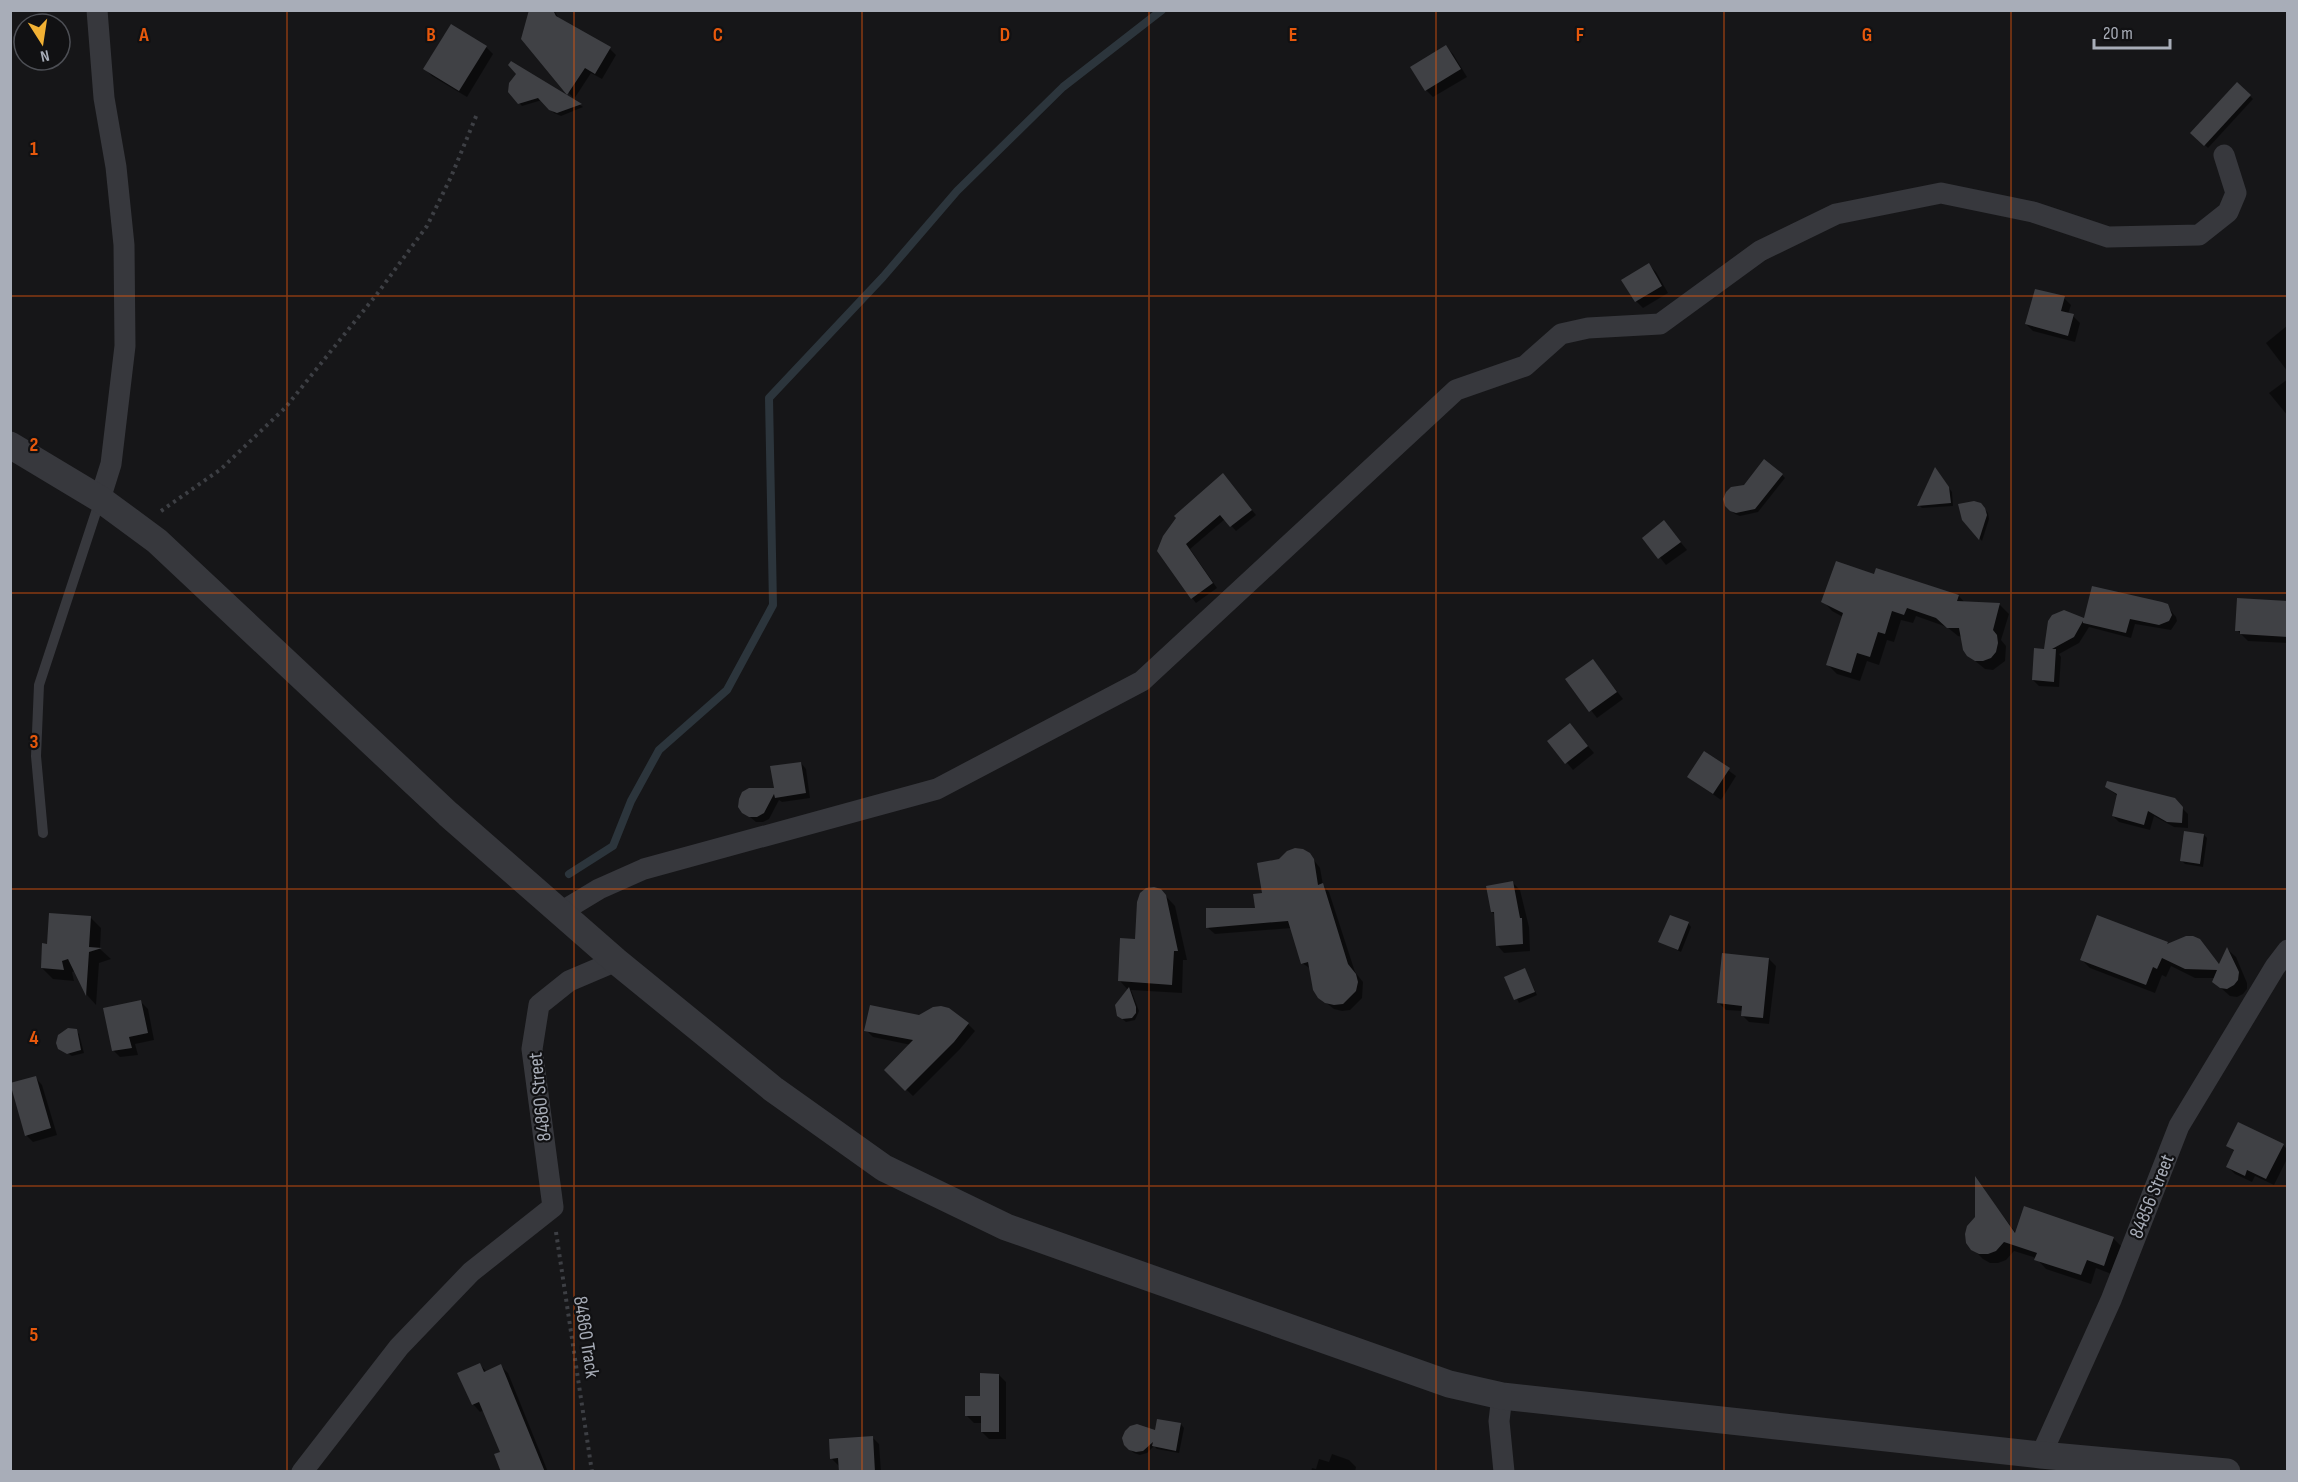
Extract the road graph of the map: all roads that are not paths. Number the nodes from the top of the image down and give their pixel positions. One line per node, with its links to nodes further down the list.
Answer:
1 (97, 10): 4 (street)
2 (2224, 155): 6 (street)
3 (10, 445): 4 (street)
4 (100, 499): 5 (lane); 6 (street)
5 (43, 833)
6 (561, 912): 8 (street)
7 (2288, 950): 10 (street, 84856 Street)
8 (616, 961): 9 (street); 11 (street, 84860 Street)
9 (1502, 1396): 10 (street); 12 (street)
10 (2042, 1455): 13 (street)
11 (302, 1472)
12 (1504, 1472)
13 (2227, 1472)

